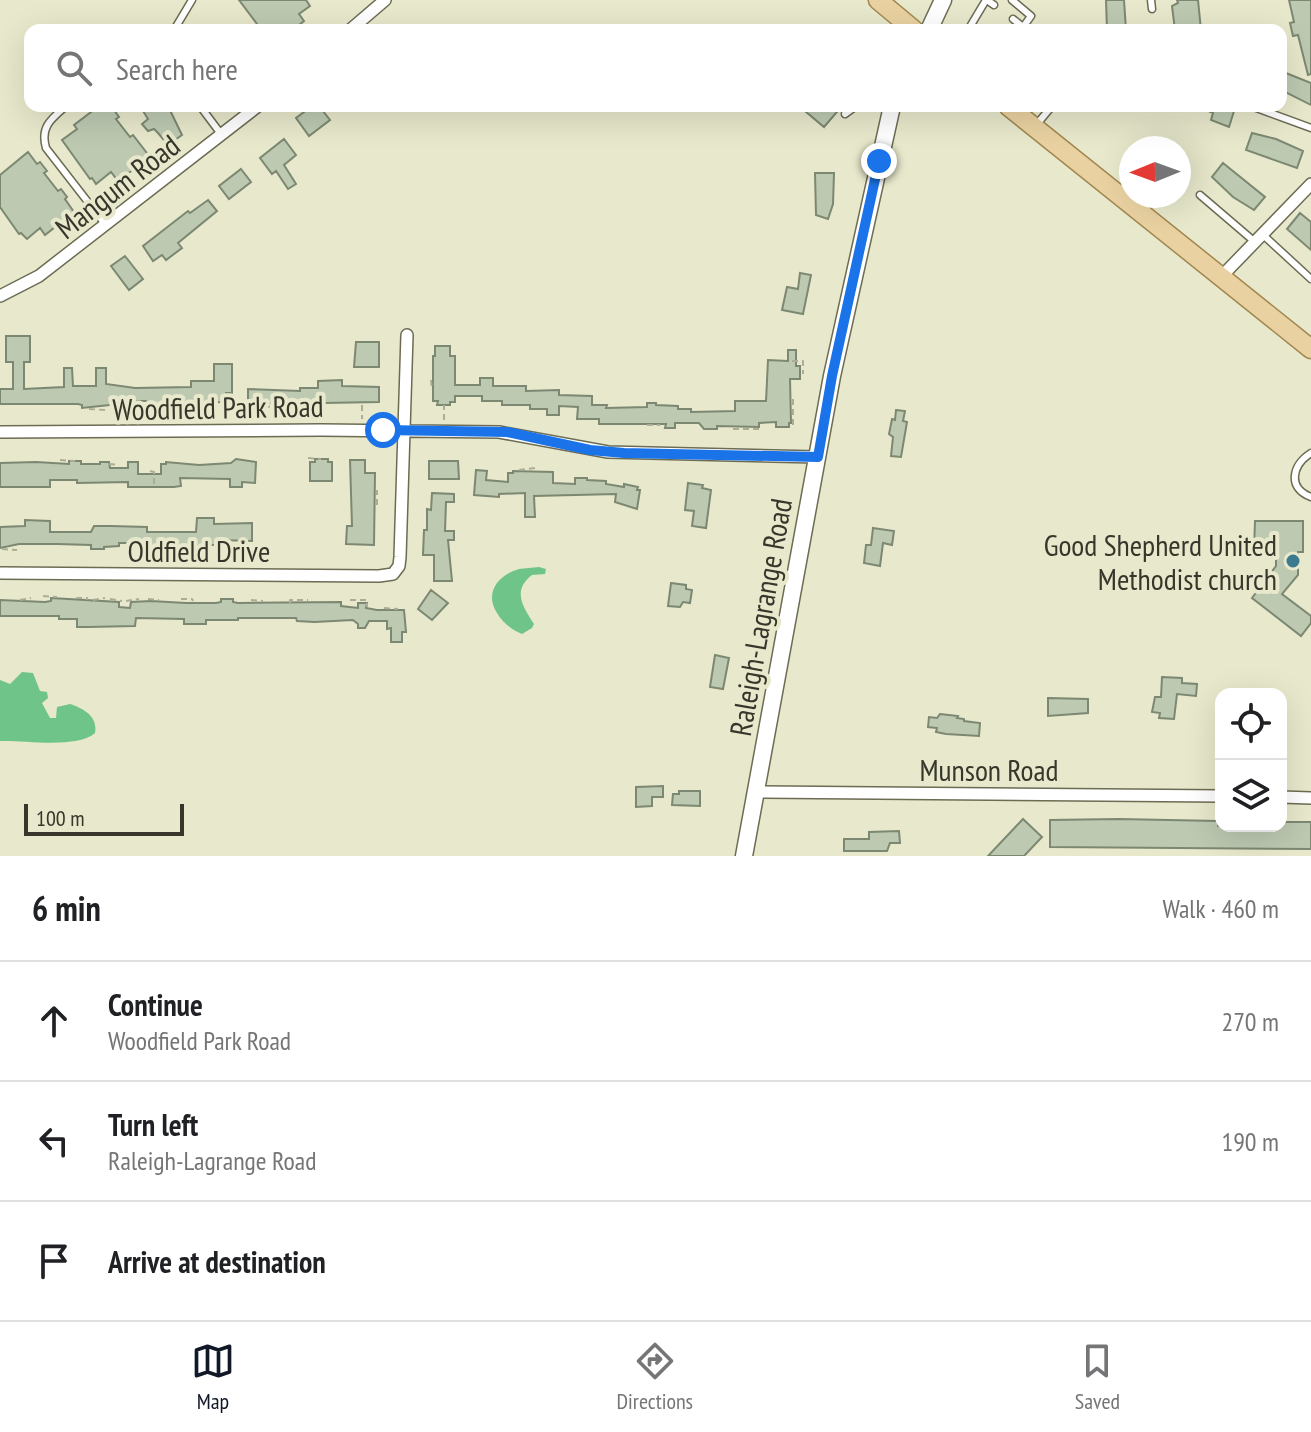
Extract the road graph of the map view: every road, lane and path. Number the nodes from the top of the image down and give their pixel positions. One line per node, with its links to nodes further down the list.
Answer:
1 (192, 0): 13 (lane)
2 (385, 0): 14 (street)
3 (878, 0): 15 (main road)
4 (943, 0): 16 (main road)
5 (986, 0): 8 (lane); 10 (lane)
6 (1012, 0): 19 (lane)
7 (1151, 0): 9 (lane)
8 (994, 5)
9 (1152, 9)
10 (978, 13): 11 (lane); 17 (lane)
11 (985, 18)
12 (1013, 19): 18 (lane)
13 (178, 24)
14 (357, 24)
15 (907, 24)
16 (932, 24)
17 (972, 24)
18 (1018, 24)
19 (1025, 24)
20 (59, 112): 34 (lane)
21 (204, 112): 31 (lane)
22 (250, 112): 31 (street, Mangum Road)
23 (848, 112): 28 (lane)
24 (891, 112): 62 (main road, Raleigh-Lagrange Road)
25 (1015, 112): 29 (main road)
26 (1047, 112): 29 (lane)
27 (1267, 112): 30 (lane)
28 (845, 114)
29 (1034, 127): 36 (main road)
30 (1311, 128)
31 (221, 134): 34 (street, Mangum Road)
32 (1311, 184): 35 (street)
33 (1200, 195): 35 (lane)
34 (106, 226): 38 (street, Mangum Road)
35 (1259, 238): 36 (street); 37 (lane)
36 (1221, 277): 40 (main road)
37 (1311, 279)
38 (0, 296)
39 (407, 335): 59 (street)
40 (1311, 349)
41 (792, 361): 42 (path)
42 (803, 374)
43 (431, 380): 44 (path)
44 (432, 390)
45 (793, 397): 56 (path)
46 (362, 405): 52 (path)
47 (444, 405): 53 (path)
48 (274, 406): 49 (path)
49 (264, 407)
50 (89, 409): 51 (path)
51 (105, 410)
52 (362, 419)
53 (444, 420)
54 (647, 425): 55 (path)
55 (660, 425)
56 (793, 425)
57 (733, 429): 58 (path)
58 (761, 429)
59 (404, 431): 60 (street, Woodfield Park Road); 62 (street, Woodfield Park Road); 78 (street, Oldfield Drive)
60 (0, 432)
61 (1311, 453): 74 (lane)
62 (818, 457): 101 (main road, Raleigh-Lagrange Road)
63 (308, 458): 64 (path)
64 (321, 459)
65 (60, 460): 66 (path)
66 (75, 461)
67 (109, 464): 68 (path)
68 (119, 465)
69 (535, 468): 70 (path)
70 (519, 470)
71 (150, 471): 72 (path)
72 (154, 485)
73 (377, 490): 75 (path)
74 (1311, 497)
75 (377, 505)
76 (2, 549): 77 (path)
77 (17, 550)
78 (0, 573)
79 (43, 596): 80 (path)
80 (57, 597)
81 (31, 598): 88 (path)
82 (76, 598): 89 (path)
83 (105, 598): 90 (path)
84 (110, 599): 85 (path)
85 (139, 599)
86 (148, 599): 91 (path)
87 (181, 599): 95 (path)
88 (20, 600)
89 (87, 600)
90 (93, 600)
91 (159, 600)
92 (251, 600): 96 (path)
93 (308, 600): 97 (path)
94 (350, 600): 98 (path)
95 (193, 601)
96 (263, 601)
97 (290, 603)
98 (367, 607)
99 (384, 608): 100 (path)
100 (398, 609)
101 (756, 792): 102 (street, Munson Road); 105 (main road, Raleigh-Lagrange Road)
102 (1215, 796)
103 (1287, 797): 104 (street)
104 (1311, 798)
105 (744, 856)

